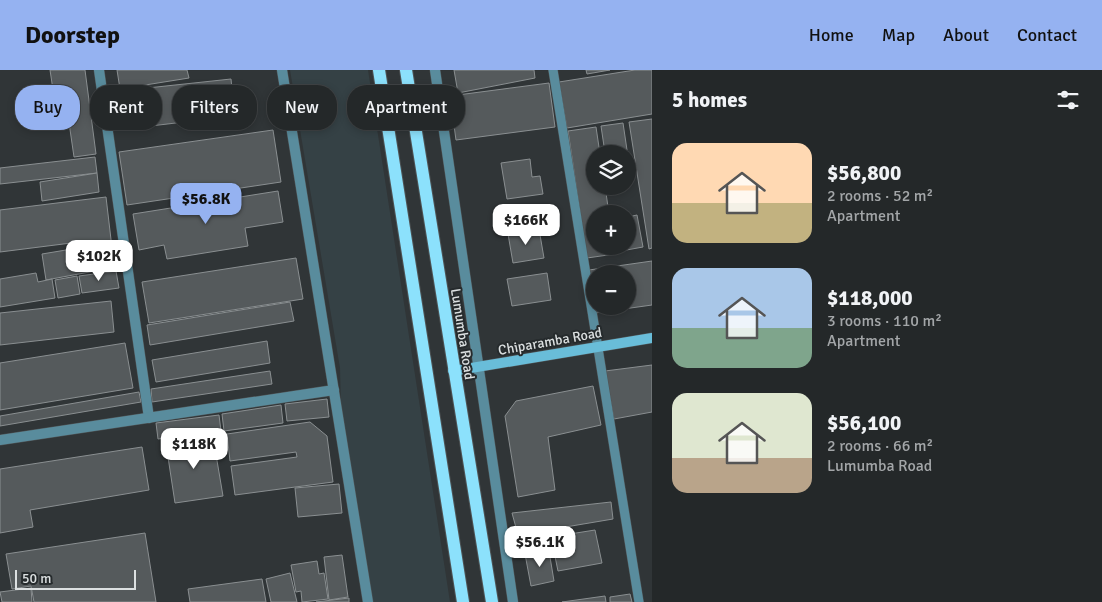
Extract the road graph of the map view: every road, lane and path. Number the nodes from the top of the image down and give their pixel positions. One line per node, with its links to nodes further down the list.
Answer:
1 (99, 70): 12 (street)
2 (282, 70): 11 (street)
3 (379, 70): 15 (main road)
4 (406, 70): 10 (main road, Lumumba Road)
5 (436, 70): 9 (street)
6 (553, 70): 8 (lane)
7 (652, 338): 8 (street, Chiparamba Road)
8 (596, 347): 9 (street, Chiparamba Road); 18 (lane)
9 (479, 367): 10 (street, Chiparamba Road); 17 (street)
10 (454, 371): 16 (main road, Lumumba Road)
11 (334, 390): 12 (street); 14 (street)
12 (149, 418): 13 (street)
13 (0, 440)
14 (368, 602)
15 (463, 602)
16 (492, 602)
17 (513, 602)
18 (639, 602)

